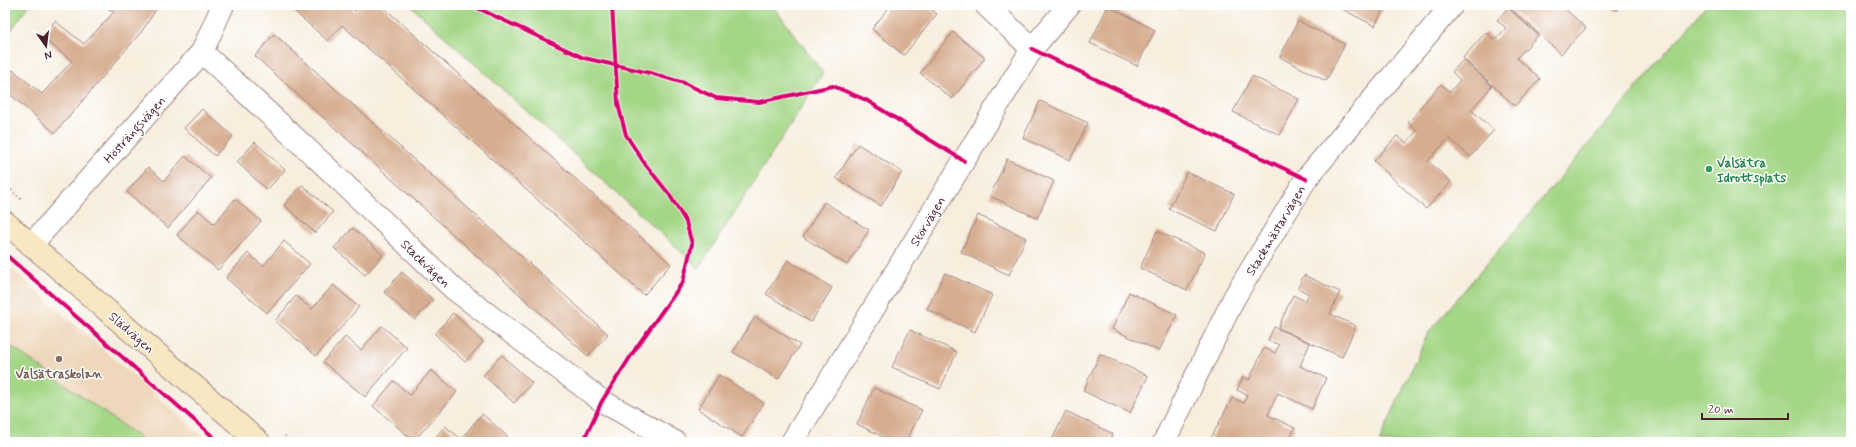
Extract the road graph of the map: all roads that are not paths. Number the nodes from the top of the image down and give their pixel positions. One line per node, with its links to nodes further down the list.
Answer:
1 (223, 5): 6 (street, Hösträngsvägen)
2 (986, 5): 5 (street)
3 (1069, 5): 5 (street, Störvägen)
4 (1452, 5): 12 (street, Stackmästarvägen)
5 (1032, 49): 11 (street, Störvägen)
6 (202, 52): 8 (street, Hösträngsvägen); 10 (street, Stackvägen)
7 (5, 222): 8 (street, Slädvägen)
8 (31, 244): 9 (street, Slädvägen)
9 (259, 442)
10 (675, 442)
11 (792, 442)
12 (1164, 442)

